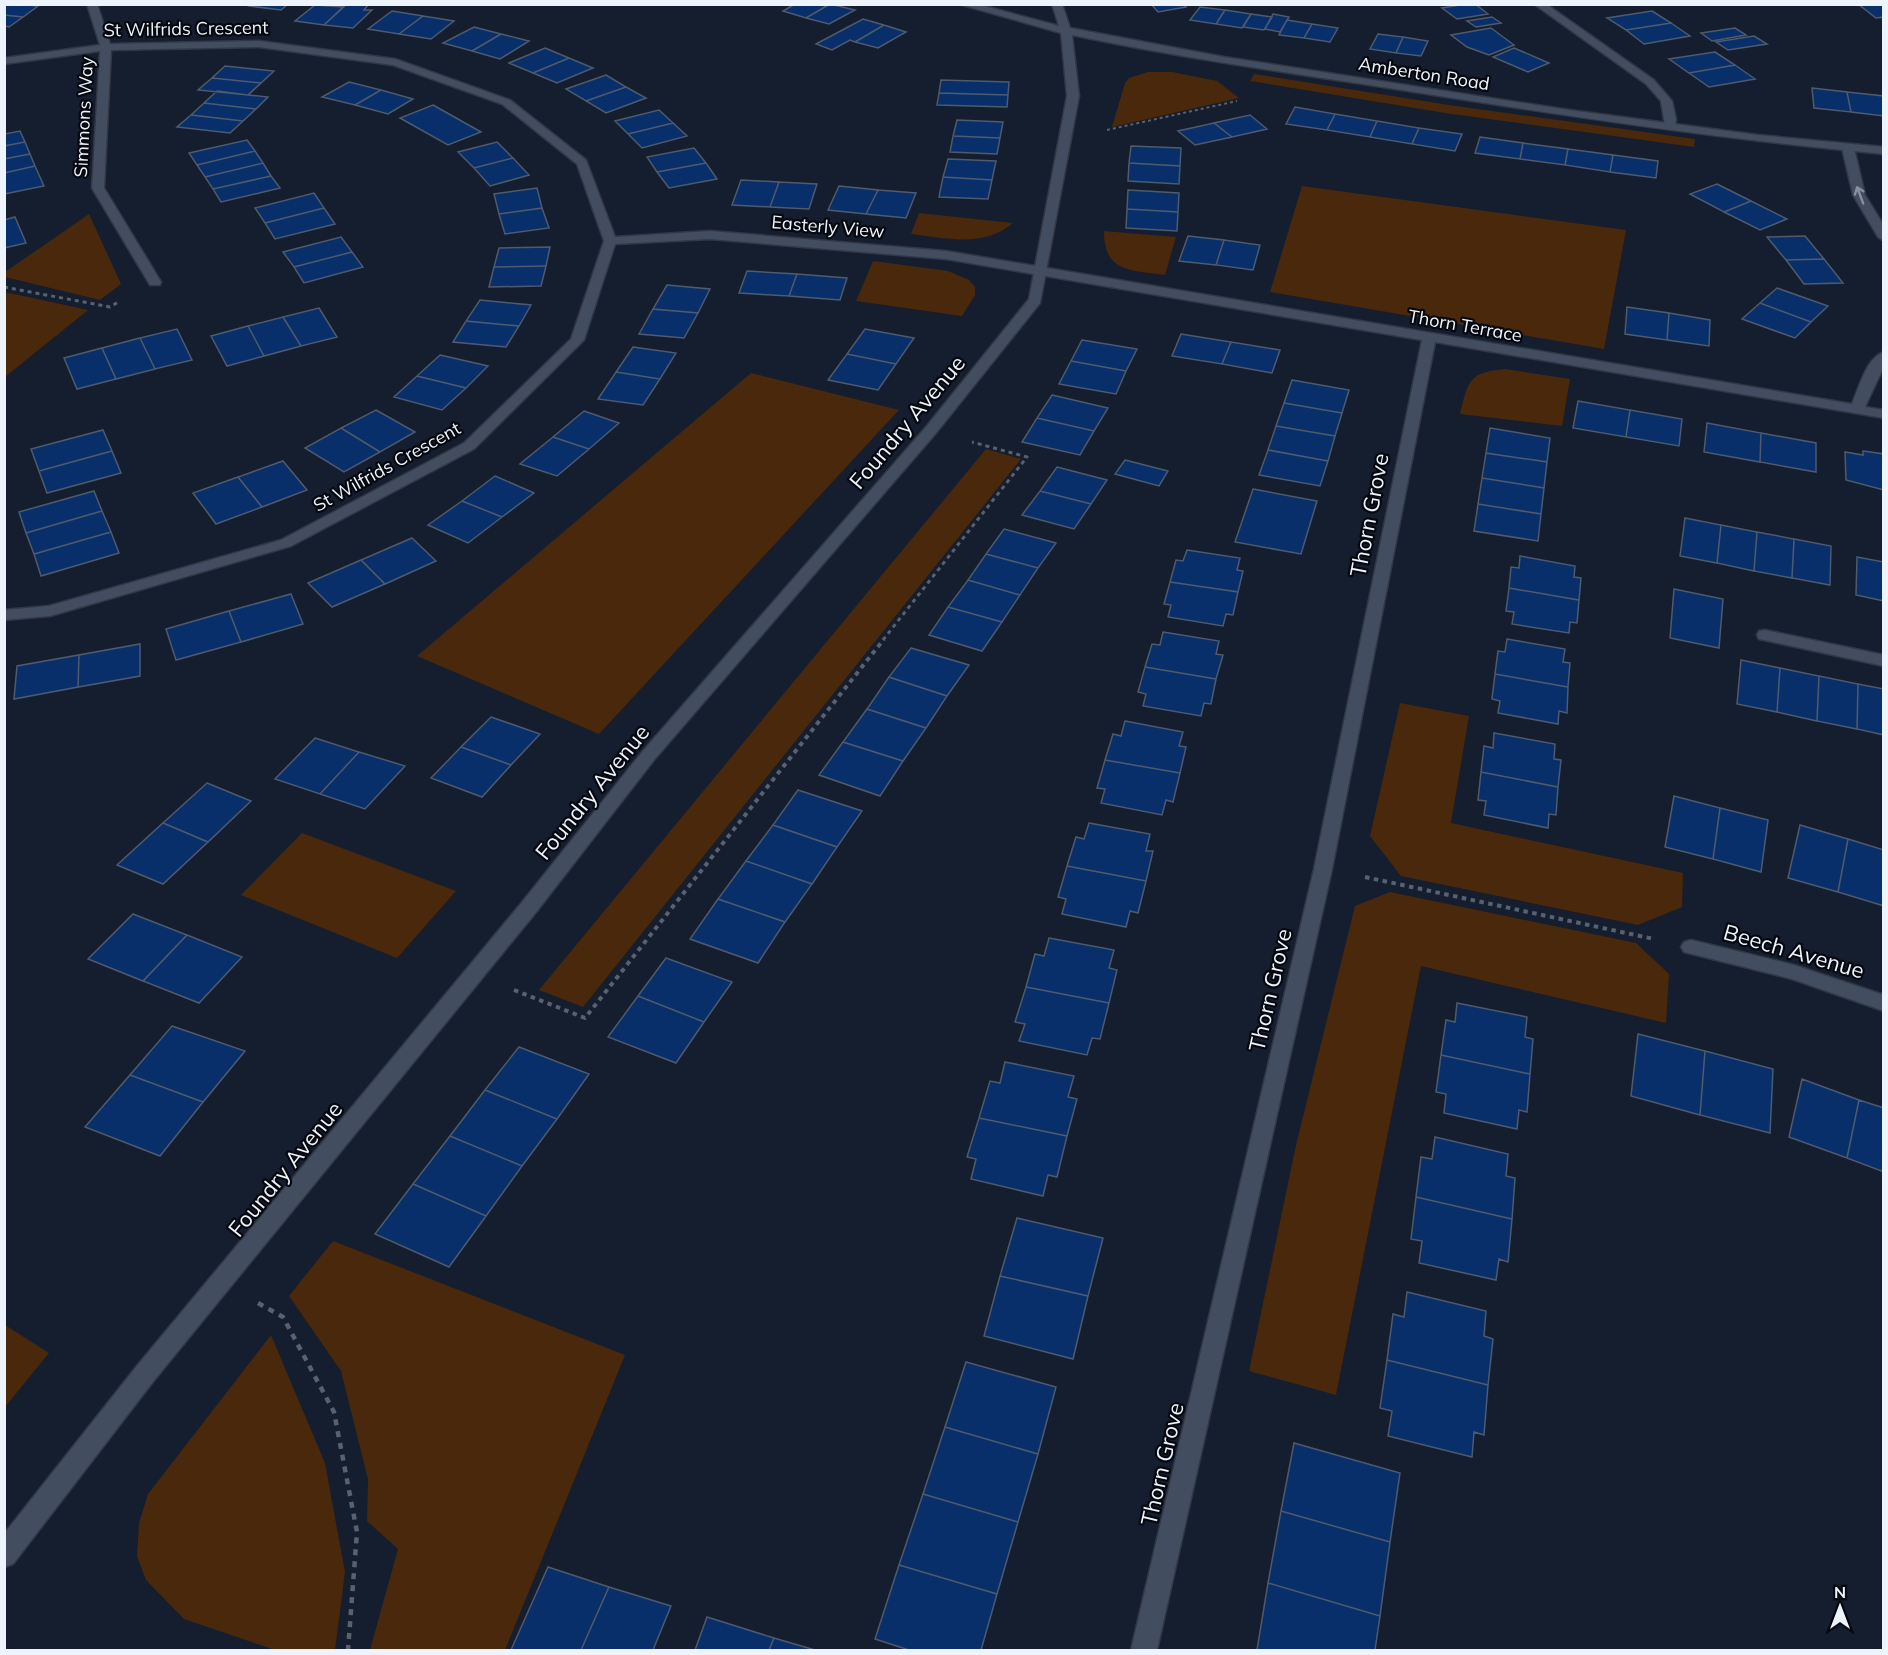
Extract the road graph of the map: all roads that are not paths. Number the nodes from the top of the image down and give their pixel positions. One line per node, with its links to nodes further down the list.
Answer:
1 (92, 4): 6 (street)
2 (964, 4): 5 (street, Amberton Road)
3 (1057, 4): 5 (street, Foundry Avenue)
4 (1539, 4): 8 (street)
5 (1066, 31): 8 (street, Amberton Road); 13 (street, Foundry Avenue)
6 (106, 47): 7 (street, St Wilfrids Crescent); 12 (street, St Wilfrids Crescent); 14 (street, Simmons Way)
7 (4, 61)
8 (1671, 126): 9 (street, Amberton Road)
9 (1848, 148): 10 (street, Amberton Road); 11 (street, one-way to 9)
10 (1884, 151)
11 (1884, 237)
12 (610, 241): 13 (street, Easterly View); 19 (street, St Wilfrids Crescent)
13 (1041, 270): 15 (street, Thorn Terrace); 24 (street, Foundry Avenue)
14 (155, 282)
15 (1429, 338): 17 (street, Thorn Terrace); 25 (street, Thorn Grove)
16 (1884, 356): 17 (street)
17 (1857, 410): 18 (street, Thorn Terrace)
18 (1884, 414)
19 (4, 615)
20 (1765, 635): 21 (street)
21 (1884, 661)
22 (1692, 947): 23 (street, Beech Avenue)
23 (1884, 1003)
24 (4, 1555)
25 (1144, 1650)

